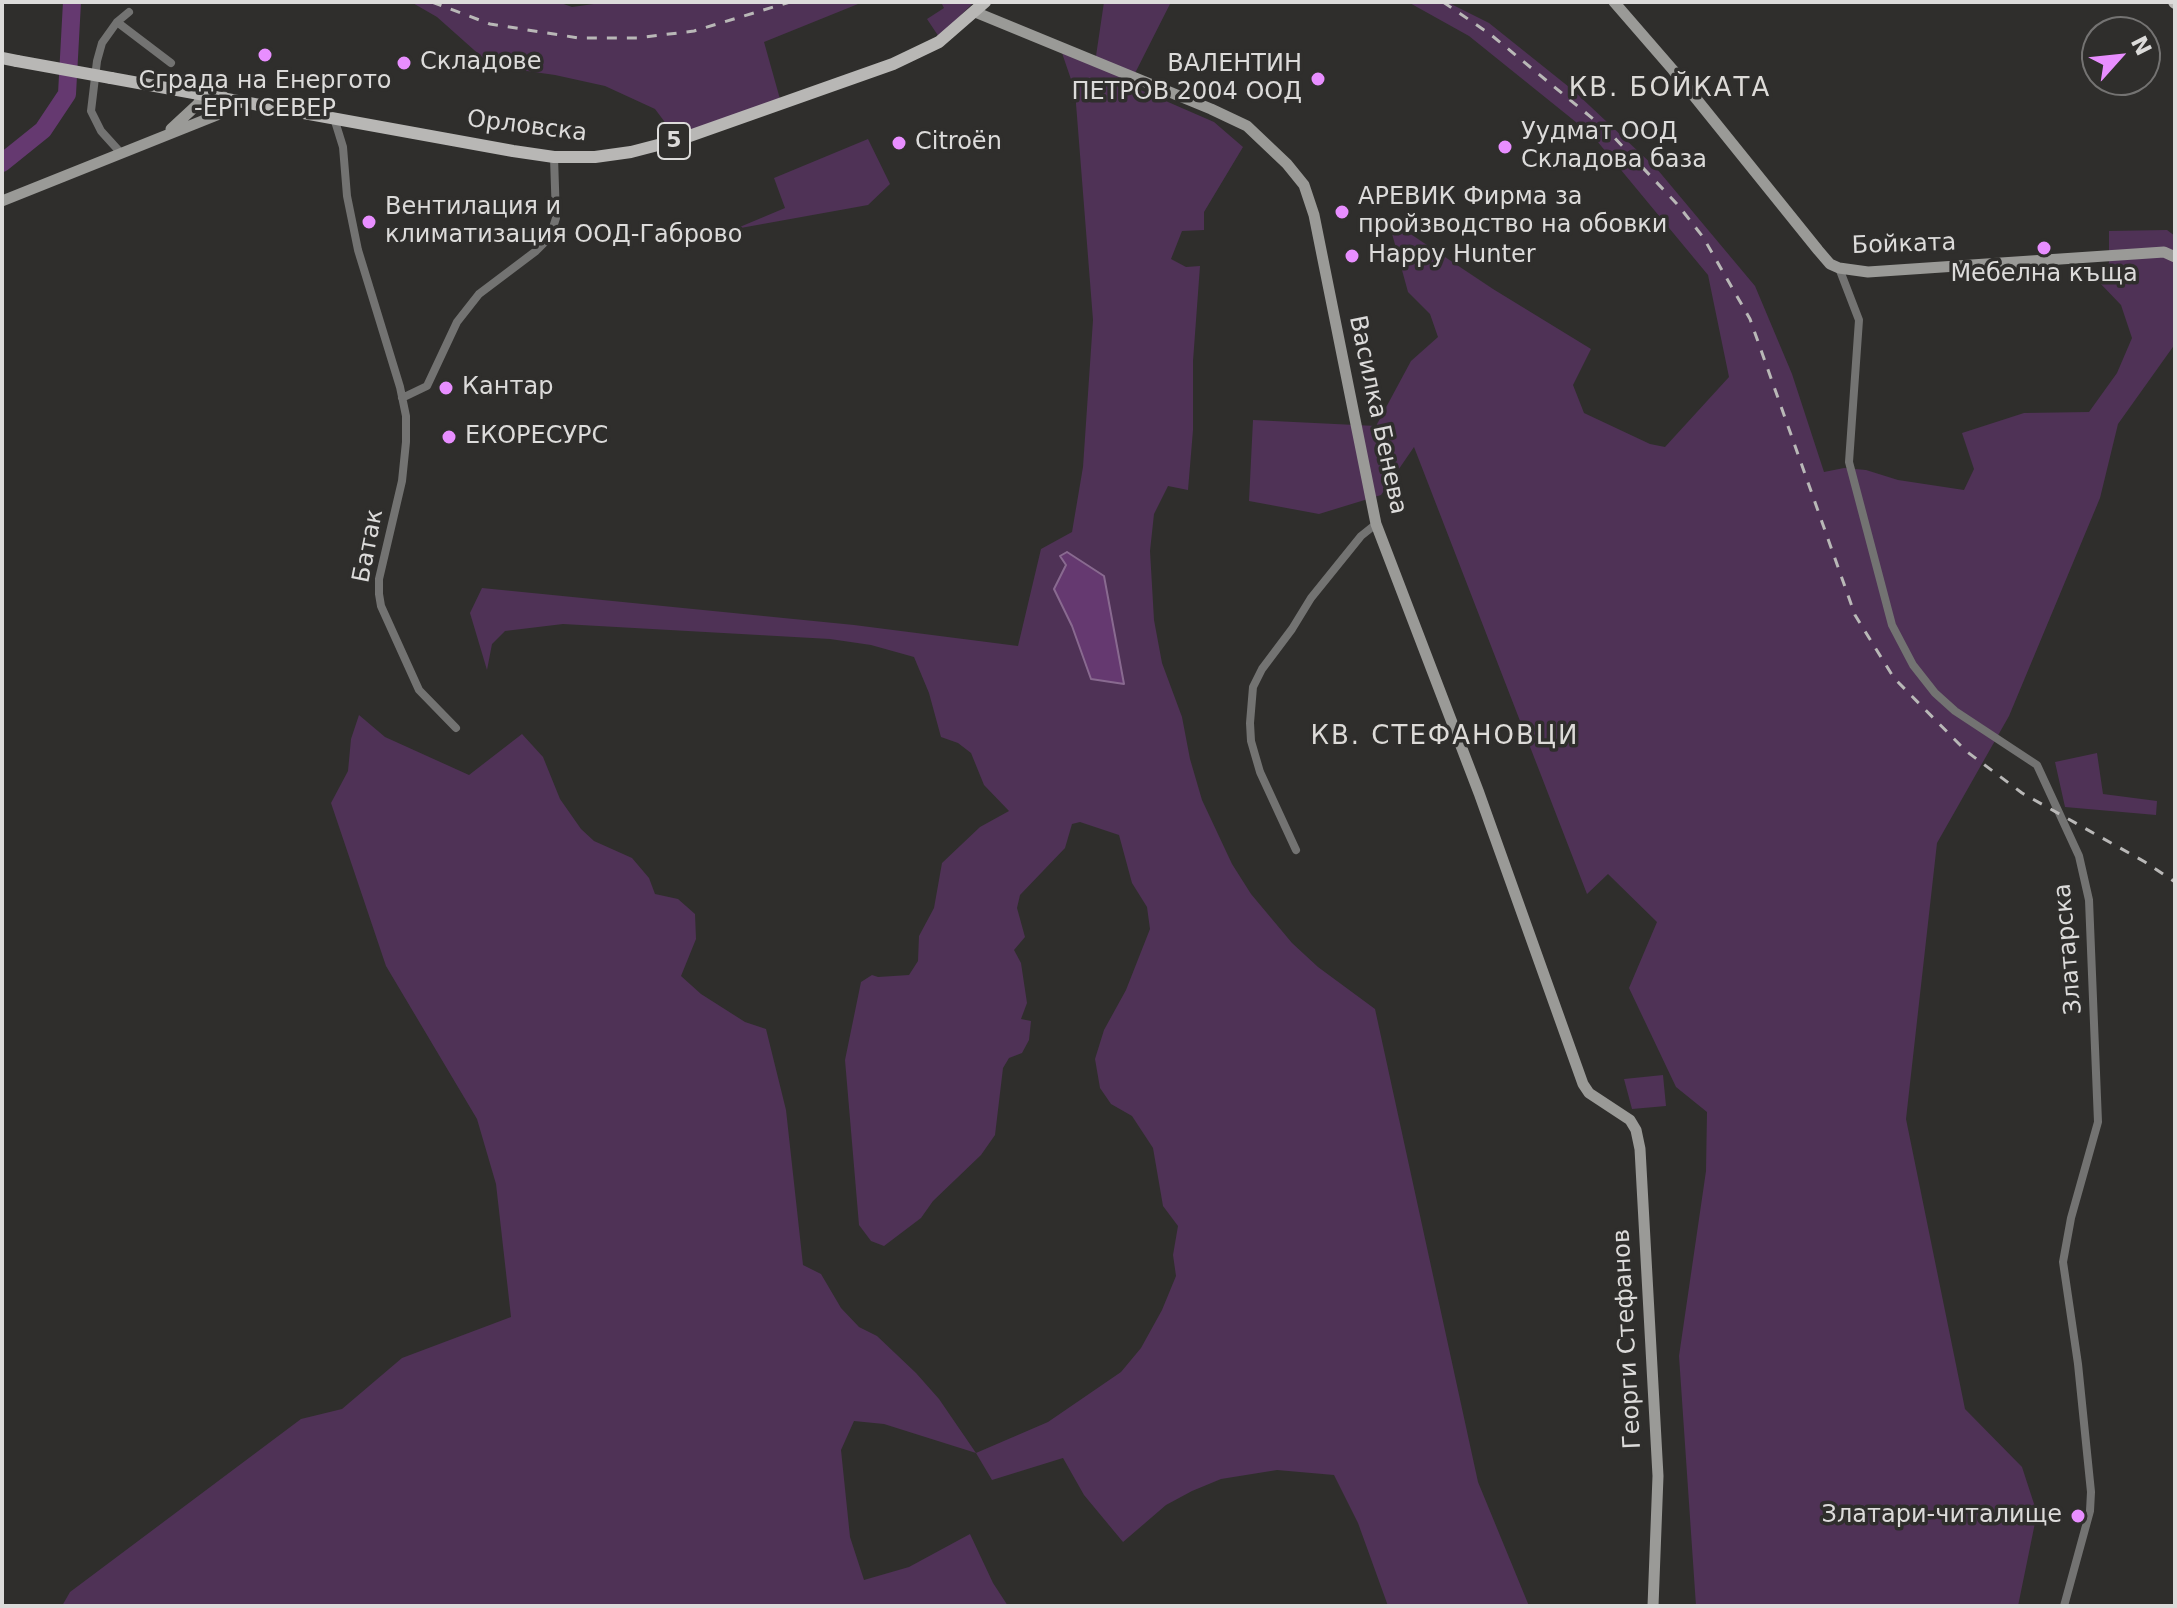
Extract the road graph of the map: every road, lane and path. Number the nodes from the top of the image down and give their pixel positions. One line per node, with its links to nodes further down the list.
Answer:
1 (985, 2): 4 (main road, Орловска / 5)
2 (1614, 2): 16 (street, Бойката)
3 (129, 12): 5 (street)
4 (975, 12): 13 (main road, Орловска / 5); 18 (street, Василка Бенева)
5 (117, 22): 7 (street); 12 (street)
6 (2, 58): 8 (main road, 5, bridge)
7 (171, 63)
8 (204, 93): 9 (main road, Орловска / 5); 11 (street)
9 (224, 97): 10 (main road, Орловска / 5); 11 (street)
10 (334, 118): 13 (main road, Орловска / 5); 17 (street, Батак)
11 (167, 133): 12 (street)
12 (120, 152): 14 (street)
13 (554, 157): 17 (street)
14 (2, 201)
15 (2175, 257): 16 (street, Бойката)
16 (1839, 268): 23 (street, Златарска)
17 (402, 398): 19 (street, Батак)
18 (1376, 524): 20 (street); 21 (street, Василка Бенева)
19 (456, 728)
20 (1296, 850)
21 (1589, 1093): 22 (street, Георги Стефанов)
22 (1653, 1606)
23 (2064, 1606)

